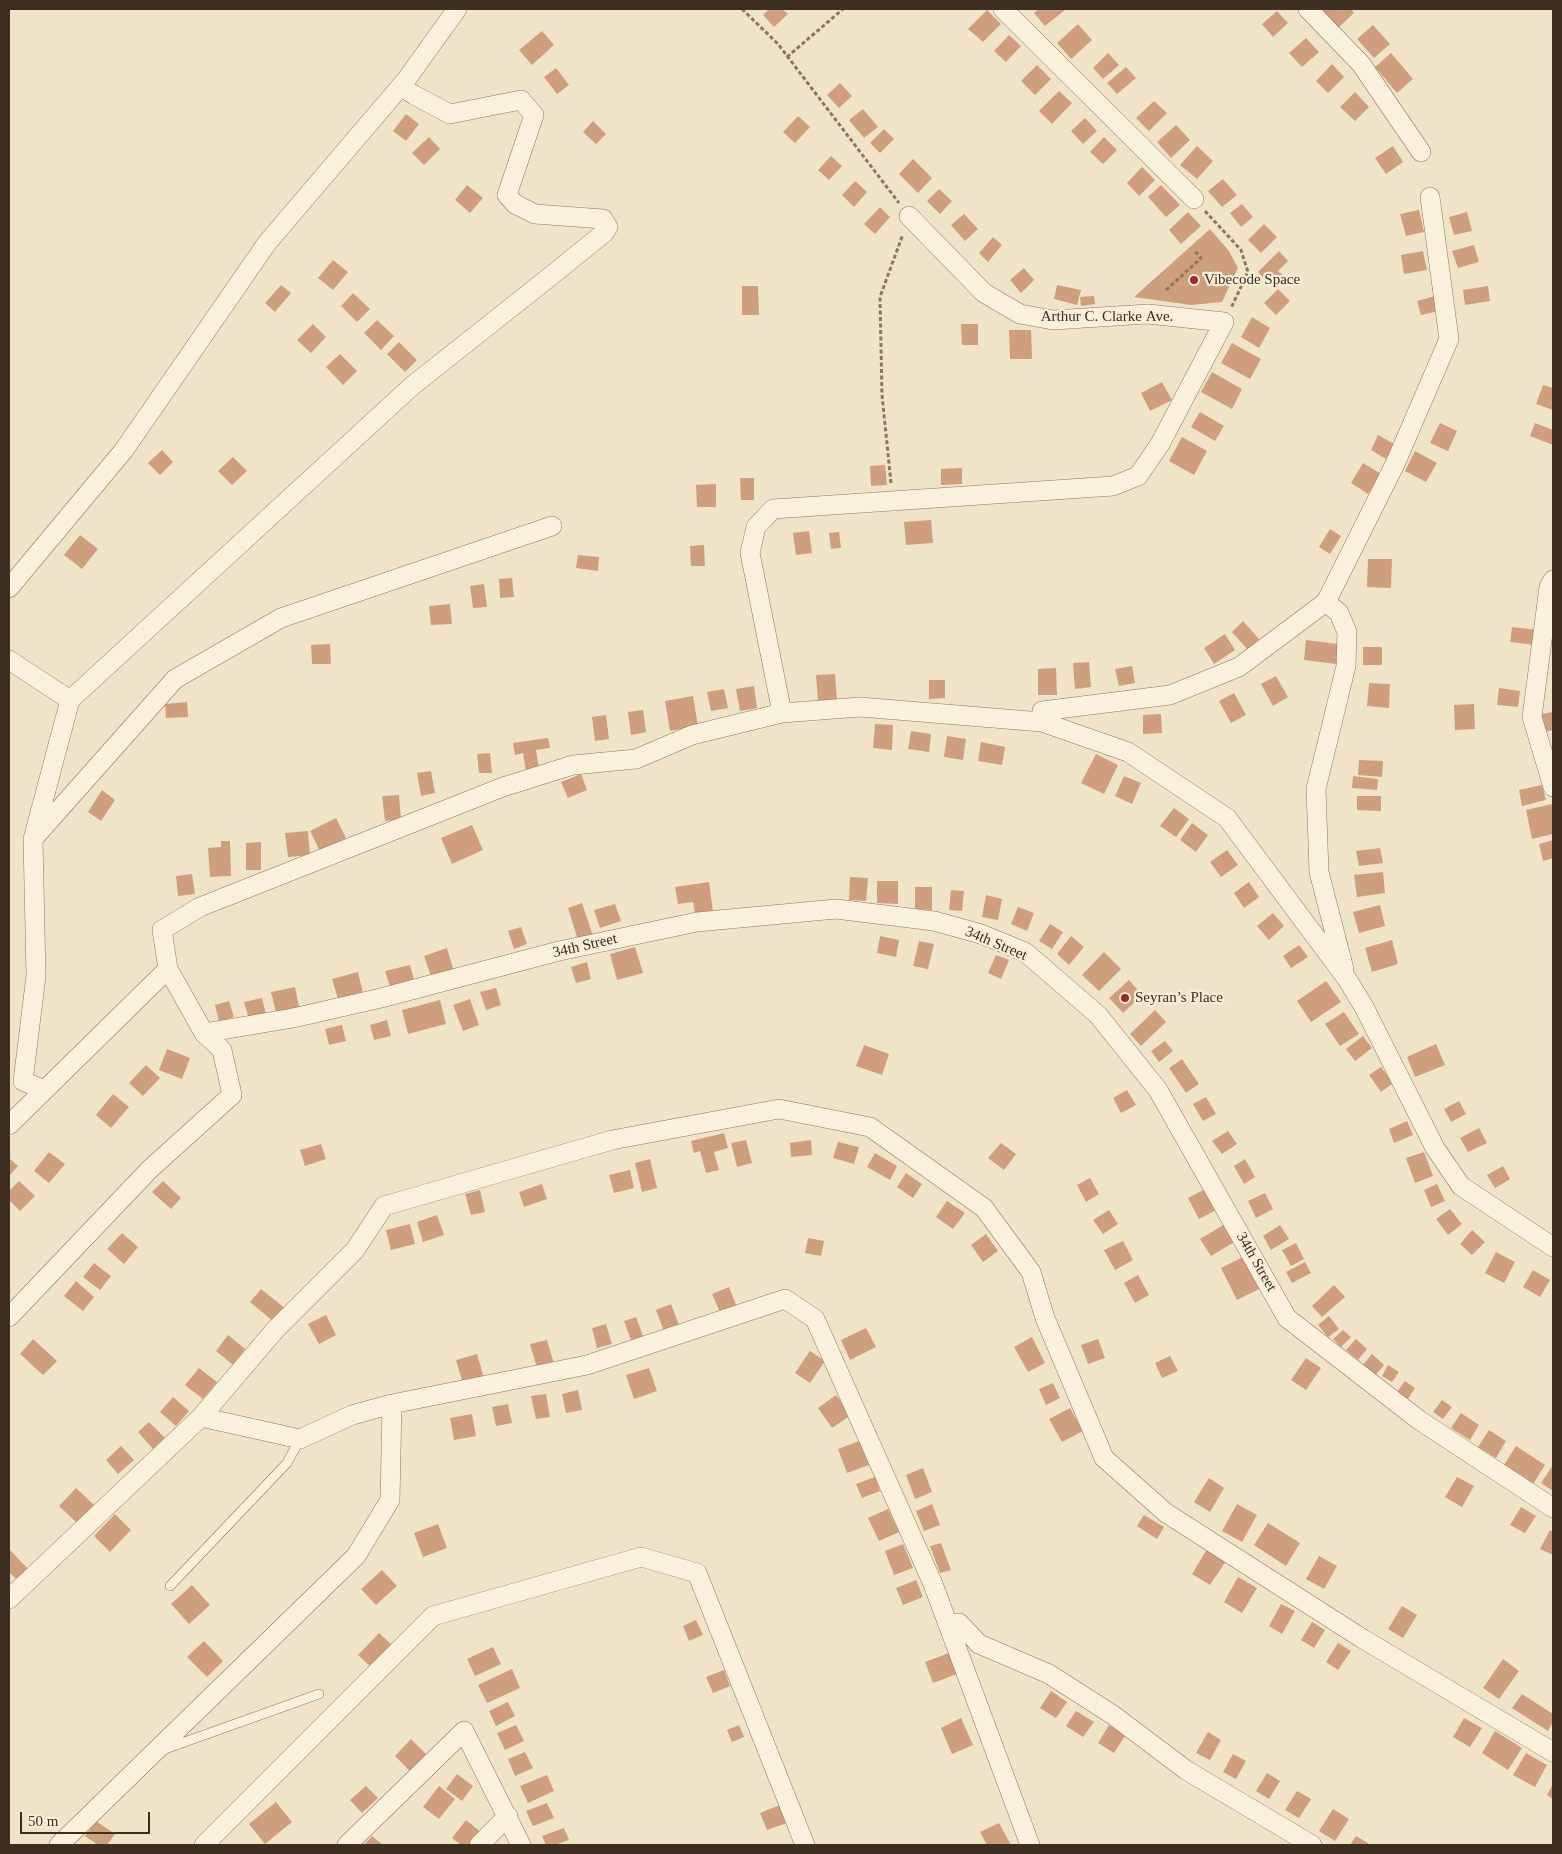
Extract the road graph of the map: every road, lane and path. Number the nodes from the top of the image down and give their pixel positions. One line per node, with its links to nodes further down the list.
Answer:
1 (456, 9): 7 (street)
2 (742, 9): 6 (path)
3 (842, 9): 6 (path)
4 (1002, 9): 10 (street)
5 (1308, 9): 8 (street)
6 (787, 56): 11 (path)
7 (401, 86): 20 (street); 23 (street)
8 (1421, 152)
9 (1430, 197): 21 (street)
10 (1194, 199): 16 (path)
11 (910, 216): 16 (street, Arthur C. Clarke Ave.); 17 (path)
12 (1195, 251): 14 (path)
13 (1186, 265): 14 (path)
14 (1190, 268): 15 (path)
15 (1166, 290)
16 (1224, 322): 17 (street)
17 (893, 501): 25 (street)
18 (552, 526): 27 (street)
19 (1553, 580): 26 (street)
20 (9, 588)
21 (1326, 602): 24 (street); 29 (street)
22 (9, 660): 23 (street)
23 (70, 700): 27 (street)
24 (1042, 711)
25 (782, 713): 28 (street); 29 (street)
26 (1553, 787)
27 (33, 839): 31 (street)
28 (168, 970): 30 (street); 31 (street)
29 (1347, 979): 33 (street)
30 (204, 1033): 34 (street); 38 (street, 34th Street)
31 (44, 1090): 32 (street)
32 (9, 1125)
33 (1553, 1247)
34 (9, 1317)
35 (392, 1404): 37 (street); 41 (street); 44 (street)
36 (201, 1417): 37 (street); 40 (street); 43 (street)
37 (300, 1439): 39 (lane)
38 (1553, 1508)
39 (170, 1586)
40 (9, 1599)
41 (948, 1625): 52 (street); 53 (street)
42 (319, 1694): 44 (lane)
43 (1553, 1752)
44 (153, 1754): 46 (street)
45 (508, 1816): 48 (street); 49 (street); 50 (street)
46 (59, 1845)
47 (204, 1845): 51 (street)
48 (347, 1845)
49 (479, 1845)
50 (521, 1845)
51 (805, 1845)
52 (1030, 1845)
53 (1312, 1845)

